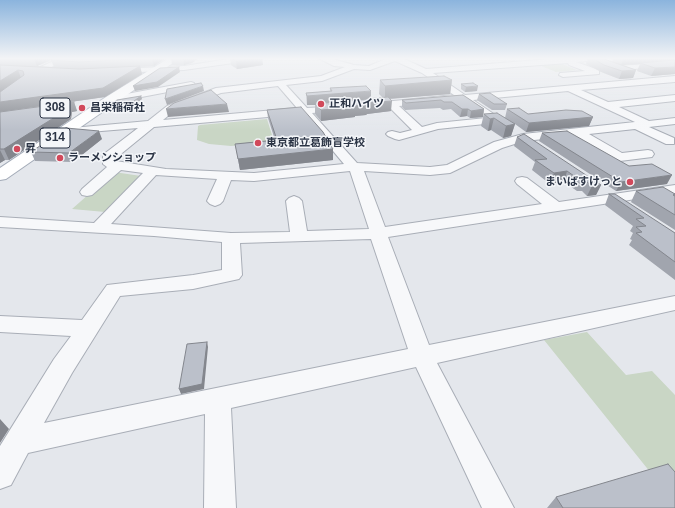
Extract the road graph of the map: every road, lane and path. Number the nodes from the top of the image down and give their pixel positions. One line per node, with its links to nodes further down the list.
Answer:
1 (139, 82): 17 (main road, 314)
2 (226, 82): 10 (street)
3 (291, 82): 7 (street)
4 (440, 82): 15 (street)
5 (644, 82): 9 (street)
6 (655, 82): 11 (street)
7 (280, 83): 10 (street); 25 (street)
8 (200, 84): 17 (street)
9 (568, 88): 13 (street); 23 (street)
10 (217, 89): 31 (street)
11 (675, 89)
12 (510, 91): 13 (street); 15 (street); 20 (street)
13 (539, 91): 18 (street)
14 (374, 96): 19 (street)
15 (462, 98): 19 (street); 28 (street)
16 (675, 98): 23 (street)
17 (110, 100): 21 (main road, 308); 35 (main road, 314)
18 (558, 100)
19 (387, 104): 25 (street); 34 (street)
20 (528, 104)
21 (80, 105)
22 (233, 105): 27 (street)
23 (605, 105): 24 (street); 32 (street)
24 (590, 106)
25 (306, 111): 27 (street); 43 (street)
26 (508, 114): 28 (street)
27 (234, 117): 31 (street)
28 (492, 118): 34 (street); 38 (street)
29 (588, 118): 33 (street)
30 (675, 121): 32 (street)
31 (149, 124): 35 (street); 42 (street)
32 (643, 125): 33 (street); 39 (street)
33 (607, 129): 36 (street)
34 (420, 130): 37 (street)
35 (65, 131): 45 (main road, 314)
36 (577, 132): 38 (street); 41 (street)
37 (392, 134)
38 (523, 138): 40 (street); 43 (street)
39 (670, 141)
40 (536, 147)
41 (649, 160)
42 (118, 165): 44 (street); 49 (street)
43 (355, 167): 46 (street); 55 (street)
44 (153, 171): 46 (street); 54 (street)
45 (0, 175)
46 (226, 175): 50 (street)
47 (522, 181): 52 (street)
48 (673, 182): 52 (street)
49 (87, 192)
50 (215, 201)
51 (294, 201): 56 (street)
52 (556, 207): 55 (street)
53 (0, 222): 54 (street)
54 (98, 228): 57 (street)
55 (379, 233): 56 (street); 61 (street)
56 (299, 237): 57 (street)
57 (231, 238): 60 (street)
58 (675, 303): 61 (street)
59 (0, 324): 60 (street)
60 (88, 329): 63 (street)
61 (422, 356): 62 (street); 66 (street)
62 (218, 399): 63 (street); 65 (street)
63 (20, 441): 64 (street)
64 (0, 474)
65 (220, 508)
66 (498, 508)

